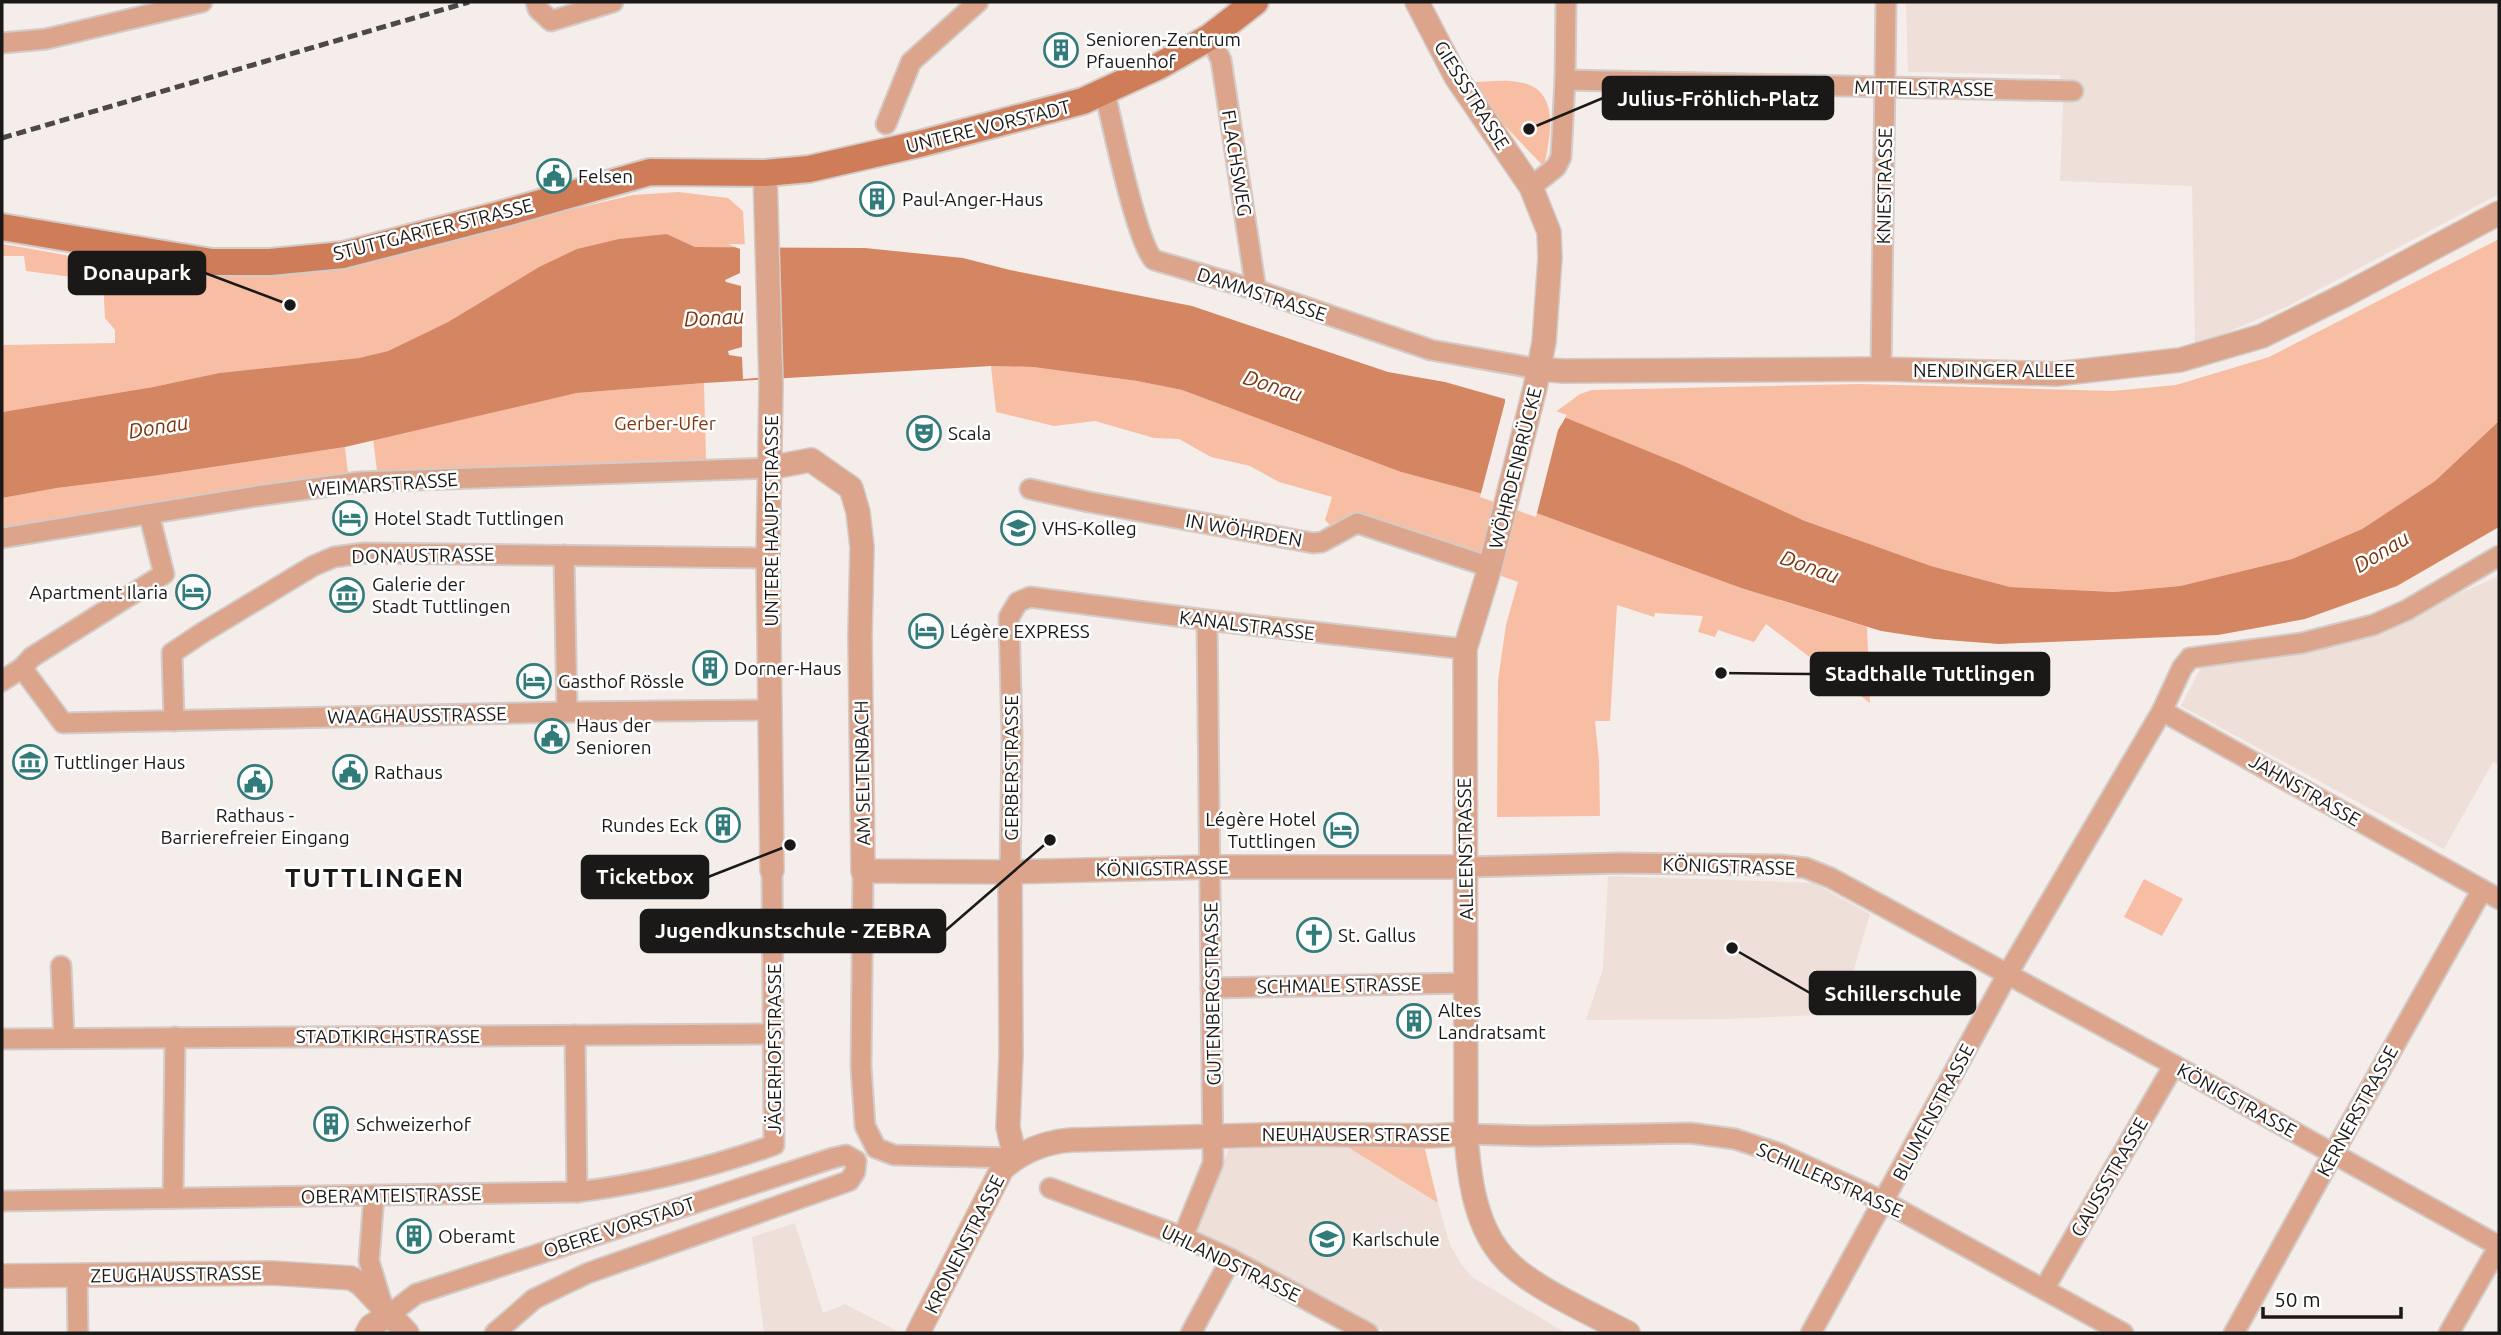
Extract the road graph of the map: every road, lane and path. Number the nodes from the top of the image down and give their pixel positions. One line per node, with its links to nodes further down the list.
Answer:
1 (613, 2): 8 (street)
2 (978, 2): 15 (street)
3 (1255, 2): 9 (main road, UNTERE VORSTADT)
4 (1417, 2): 18 (street, GIESSSTRASSE)
5 (1566, 2): 11 (street)
6 (1886, 2): 12 (street, KNIESTRASSE)
7 (195, 3): 10 (street)
8 (537, 6)
9 (1210, 37): 14 (main road, UNTERE VORSTADT); 21 (street, FLACHSWEG)
10 (2, 43)
11 (1565, 80): 12 (street, MITTELSTRASSE); 18 (street)
12 (1885, 87): 13 (street, MITTELSTRASSE); 23 (street, KNIESTRASSE)
13 (2073, 91)
14 (1105, 93): 17 (main road, UNTERE VORSTADT); 21 (street, DAMMSTRASSE)
15 (886, 124)
16 (694, 172): 17 (main road, UNTERE VORSTADT); 20 (main road, STUTTGARTER STRASSE)
17 (765, 173): 24 (street, UNTERE HAUPTSTRASSE)
18 (1531, 187): 22 (street, GIESSSTRASSE)
19 (2499, 213): 23 (street, NENDINGER ALLEE)
20 (2, 227)
21 (1256, 290): 22 (street, DAMMSTRASSE)
22 (1539, 369): 23 (street, NENDINGER ALLEE); 31 (street, WÖHRDENBRÜCKE)
23 (1881, 369)
24 (768, 468): 26 (street, WEIMARSTRASSE); 30 (street, UNTERE HAUPTSTRASSE); 44 (street, AM SELTENBACH)
25 (1030, 489): 31 (street, IN WÖHRDEN)
26 (149, 514): 27 (street, WEIMARSTRASSE); 35 (street)
27 (2, 538)
28 (564, 555): 30 (street, DONAUSTRASSE); 39 (street); 40 (street, DONAUSTRASSE)
29 (2499, 556): 38 (street)
30 (768, 558): 37 (street, UNTERE HAUPTSTRASSE)
31 (1490, 567): 34 (street, ALLEENSTRASSE)
32 (1030, 597): 33 (street, KANALSTRASSE); 45 (street, GERBERSTRASSE)
33 (1207, 620): 34 (street, KANALSTRASSE); 41 (street, GUTENBERGSTRASSE)
34 (1465, 649): 42 (street, ALLEENSTRASSE)
35 (22, 668): 36 (street); 40 (street, WAAGHAUSSTRASSE)
36 (2, 681)
37 (771, 710): 39 (street, WAAGHAUSSTRASSE); 43 (street, UNTERE HAUPTSTRASSE)
38 (2162, 711): 46 (street, JAHNSTRASSE); 48 (street, BLUMENSTRASSE)
39 (567, 712): 40 (street, WAAGHAUSSTRASSE)
40 (174, 721)
41 (1210, 867): 42 (street, KÖNIGSTRASSE); 45 (street, KÖNIGSTRASSE); 50 (street, GUTENBERGSTRASSE)
42 (1465, 867): 48 (street, KÖNIGSTRASSE); 49 (street, ALLEENSTRASSE)
43 (772, 870): 51 (street, JÄGERHOFSTRASSE)
44 (863, 871): 45 (street, KÖNIGSTRASSE); 60 (street, AM SELTENBACH)
45 (1010, 872): 62 (street, GERBERSTRASSE)
46 (2491, 895): 61 (street, KERNERSTRASSE)
47 (61, 966): 54 (street)
48 (2007, 975): 56 (street, KÖNIGSTRASSE); 69 (street, BLUMENSTRASSE)
49 (1467, 983): 50 (street, SCHMALE STRASSE); 57 (street, ALLEENSTRASSE)
50 (1211, 988): 58 (street, GUTENBERGSTRASSE)
51 (774, 1034): 52 (street, STADTKIRCHSTRASSE); 59 (street, JÄGERHOFSTRASSE)
52 (575, 1035): 53 (street, STADTKIRCHSTRASSE); 65 (street)
53 (175, 1037): 54 (street, STADTKIRCHSTRASSE); 67 (street)
54 (64, 1038): 55 (street, STADTKIRCHSTRASSE)
55 (2, 1039)
56 (2174, 1065): 61 (street, KÖNIGSTRASSE); 75 (street, GAUSSSTRASSE)
57 (1466, 1134): 58 (street, NEUHAUSER STRASSE); 69 (street, SCHILLERSTRASSE); 84 (street, NEUHAUSER STRASSE)
58 (1214, 1135): 62 (street, NEUHAUSER STRASSE); 70 (street, GUTENBERGSTRASSE)
59 (774, 1145): 65 (street, OBERAMTEISTRASSE)
60 (876, 1148): 62 (street); 63 (street, OBERE VORSTADT)
61 (2333, 1154): 71 (street, KÖNIGSTRASSE); 87 (street, KERNERSTRASSE)
62 (1015, 1158): 81 (street, KRONENSTRASSE)
63 (856, 1161): 76 (street, OBERE VORSTADT); 80 (street, OBERE VORSTADT)
64 (1050, 1188): 70 (street, UHLANDSTRASSE)
65 (577, 1192): 66 (street, OBERAMTEISTRASSE)
66 (374, 1195): 67 (street, OBERAMTEISTRASSE); 76 (street)
67 (173, 1198): 68 (street, OBERAMTEISTRASSE)
68 (2, 1201)
69 (1885, 1202): 75 (street, SCHILLERSTRASSE); 85 (street, BLUMENSTRASSE)
70 (1183, 1237): 72 (street, UHLANDSTRASSE)
71 (2499, 1246): 88 (street)
72 (1231, 1259): 82 (street); 83 (street, UHLANDSTRASSE)
73 (2, 1276): 74 (street, ZEUGHAUSSTRASSE)
74 (77, 1276): 76 (street, ZEUGHAUSSTRASSE); 77 (street)
75 (2044, 1289): 86 (street, SCHILLERSTRASSE)
76 (386, 1312): 78 (street); 79 (street)
77 (78, 1333)
78 (367, 1333)
79 (407, 1333)
80 (495, 1333)
81 (918, 1333)
82 (1191, 1333)
83 (1368, 1333)
84 (1629, 1333)
85 (1811, 1333)
86 (2123, 1333)
87 (2234, 1333)
88 (2449, 1333)

